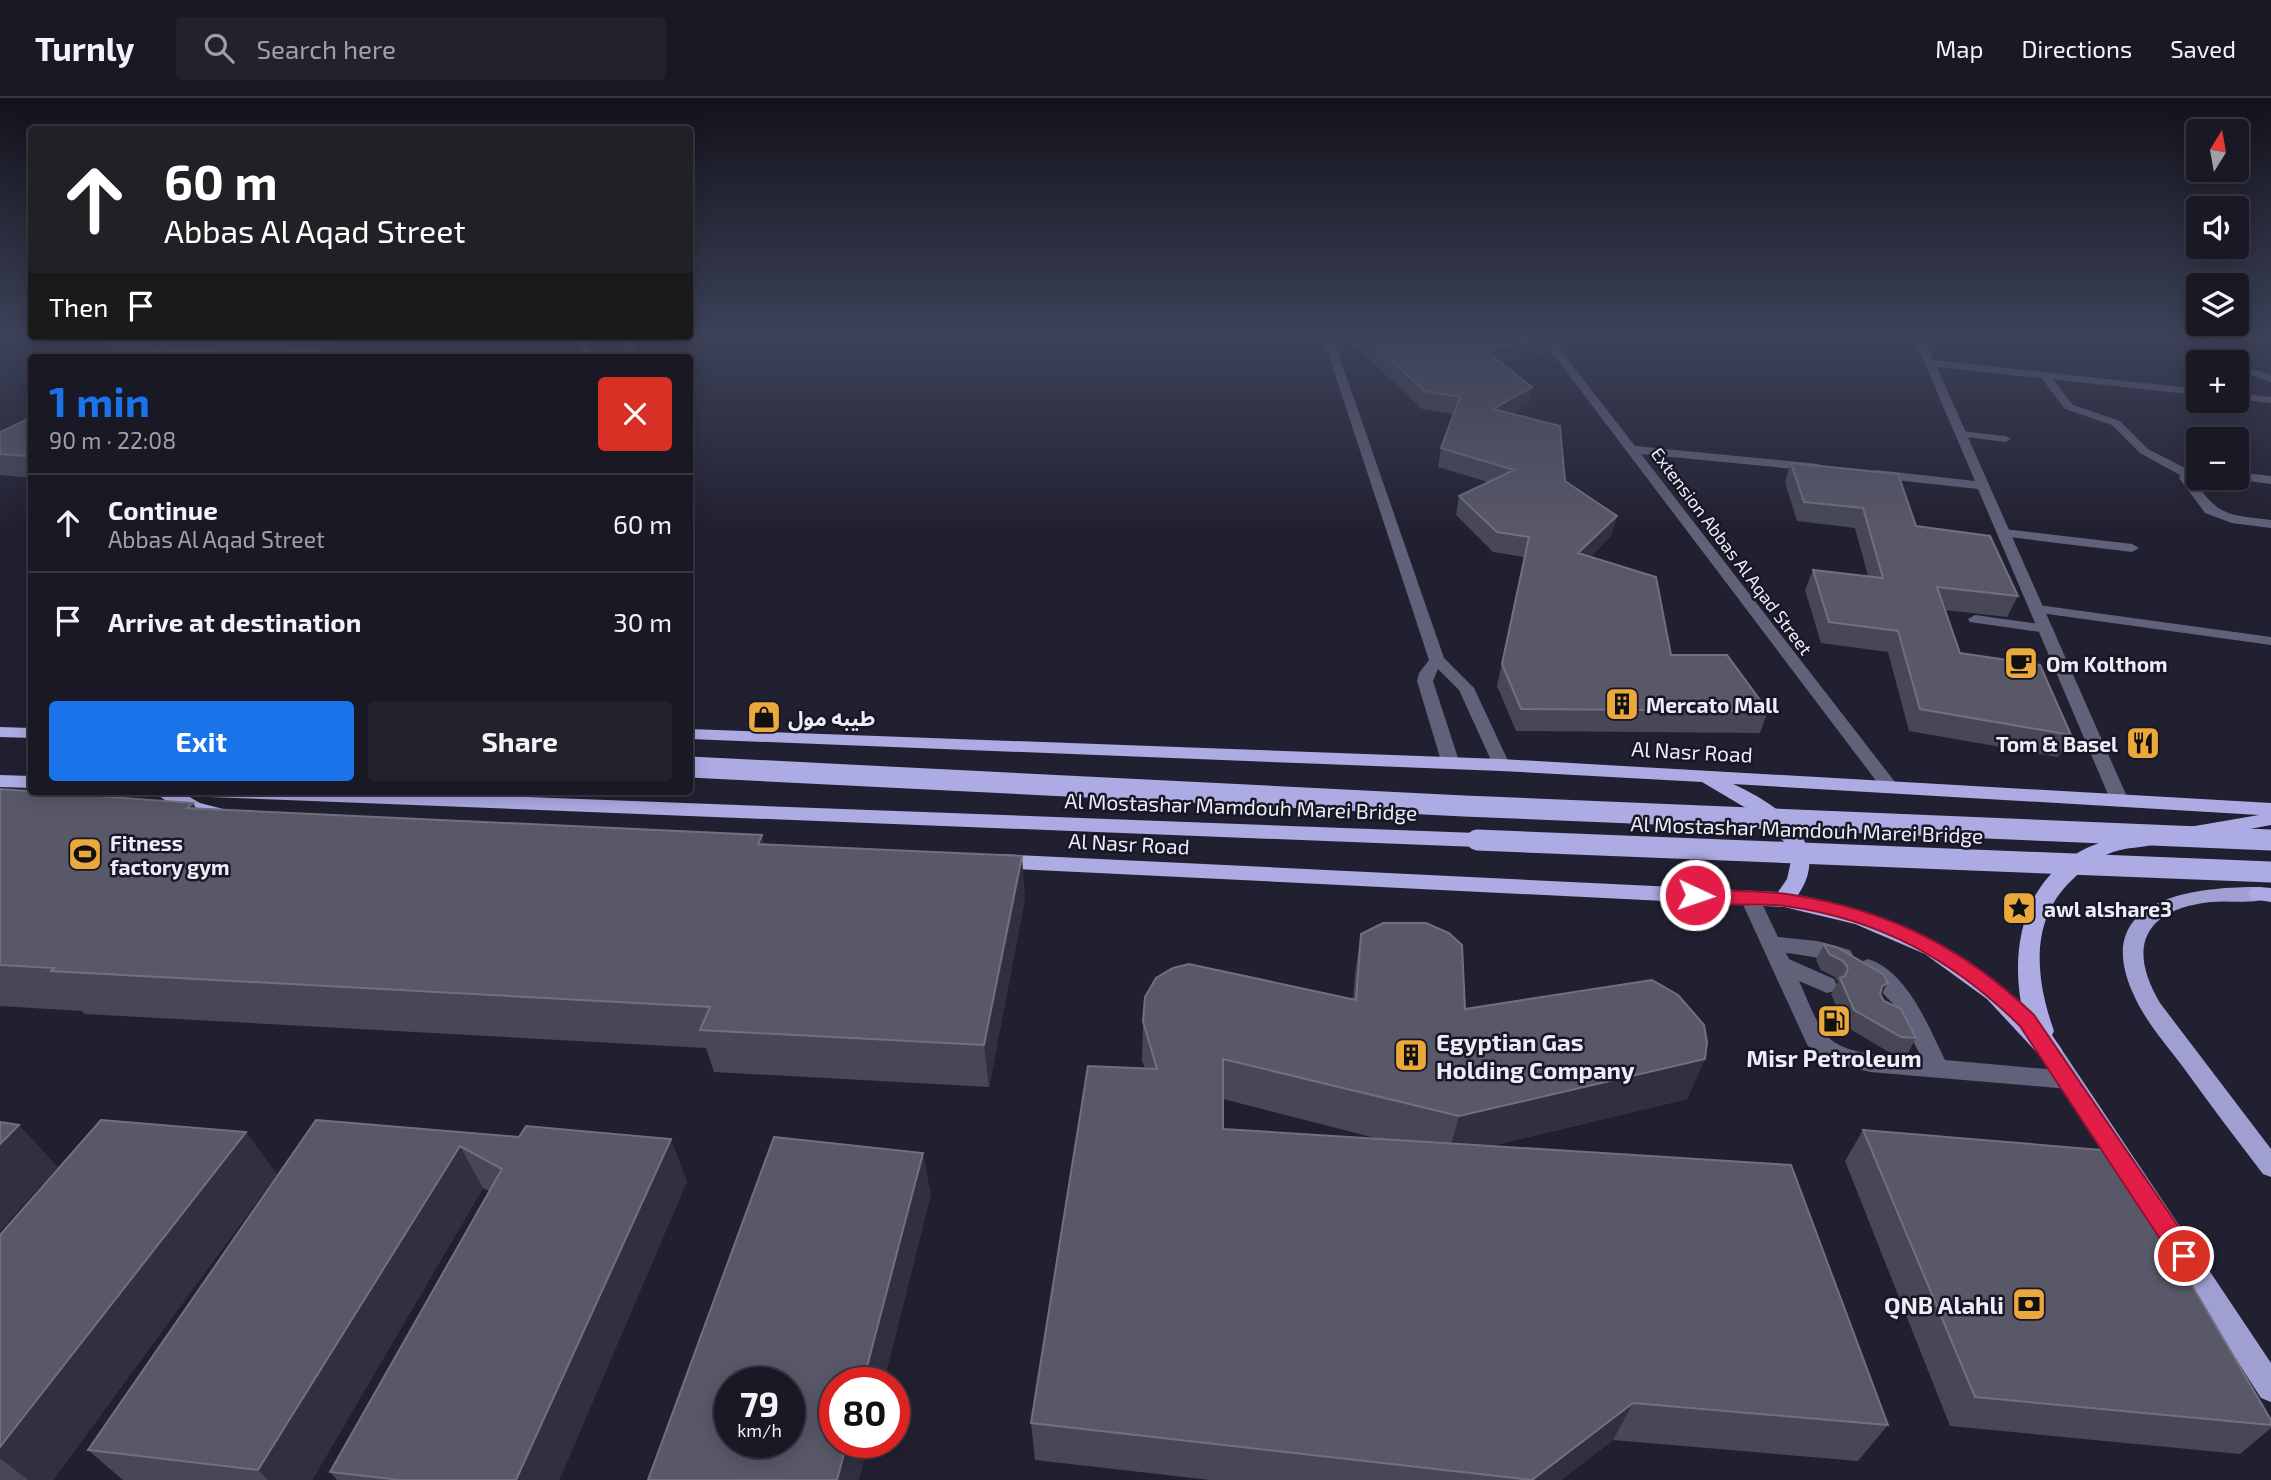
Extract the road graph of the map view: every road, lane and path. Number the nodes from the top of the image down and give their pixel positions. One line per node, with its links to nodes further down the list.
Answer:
1 (1350, 402): 22 (street)
2 (1595, 402): 7 (street, Extension Abbas Al Aqad Street)
3 (1948, 402): 5 (street)
4 (2065, 402): 9 (street)
5 (1962, 434): 6 (street); 13 (street)
6 (2005, 439)
7 (1630, 449): 8 (street); 32 (street, Extension Abbas Al Aqad Street)
8 (1824, 468)
9 (2186, 470)
10 (1864, 472): 13 (street)
11 (2249, 477): 12 (street)
12 (2271, 480)
13 (1984, 486): 16 (street)
14 (2194, 490): 15 (street)
15 (2271, 524)
16 (2005, 533): 17 (street); 18 (street)
17 (2132, 548)
18 (2038, 609): 20 (street); 21 (street)
19 (1975, 619): 20 (street)
20 (2047, 629): 35 (street)
21 (2271, 641)
22 (1437, 660): 26 (street); 27 (street)
23 (0, 732): 24 (highway)
24 (28, 733)
25 (693, 734): 26 (highway, Al Nasr Road)
26 (1451, 764): 27 (highway, Al Nasr Road)
27 (1501, 765): 29 (highway, Al Nasr Road)
28 (693, 767): 39 (highway, Al Mostashar Mamdouh Marei Bridge, bridge)
29 (1681, 775): 32 (highway, Al Nasr Road); 44 (highway)
30 (0, 781): 31 (highway)
31 (28, 782)
32 (1889, 786): 35 (highway, Al Nasr Road)
33 (171, 795): 38 (highway)
34 (306, 795): 41 (highway, Al Mostashar Mamdouh Marei Bridge, bridge)
35 (2119, 799): 36 (highway, Al Nasr Road)
36 (2271, 808)
37 (2271, 819): 50 (highway)
38 (250, 820)
39 (2271, 840)
40 (975, 860): 43 (highway, Al Nasr Road)
41 (2271, 873)
42 (2265, 895): 53 (main road)
43 (1749, 898): 44 (highway, Al Nasr Road); 45 (street)
44 (1784, 900): 50 (highway, Al Nasr Road)
45 (1770, 944): 46 (street); 49 (street)
46 (1780, 964): 47 (street); 51 (street)
47 (1827, 985)
48 (1884, 1009): 49 (street)
49 (1916, 1023): 51 (street)
50 (2050, 1050): 52 (main road)
51 (1937, 1068): 52 (street)
52 (2069, 1080): 54 (main road)
53 (2271, 1167)
54 (2271, 1388)

